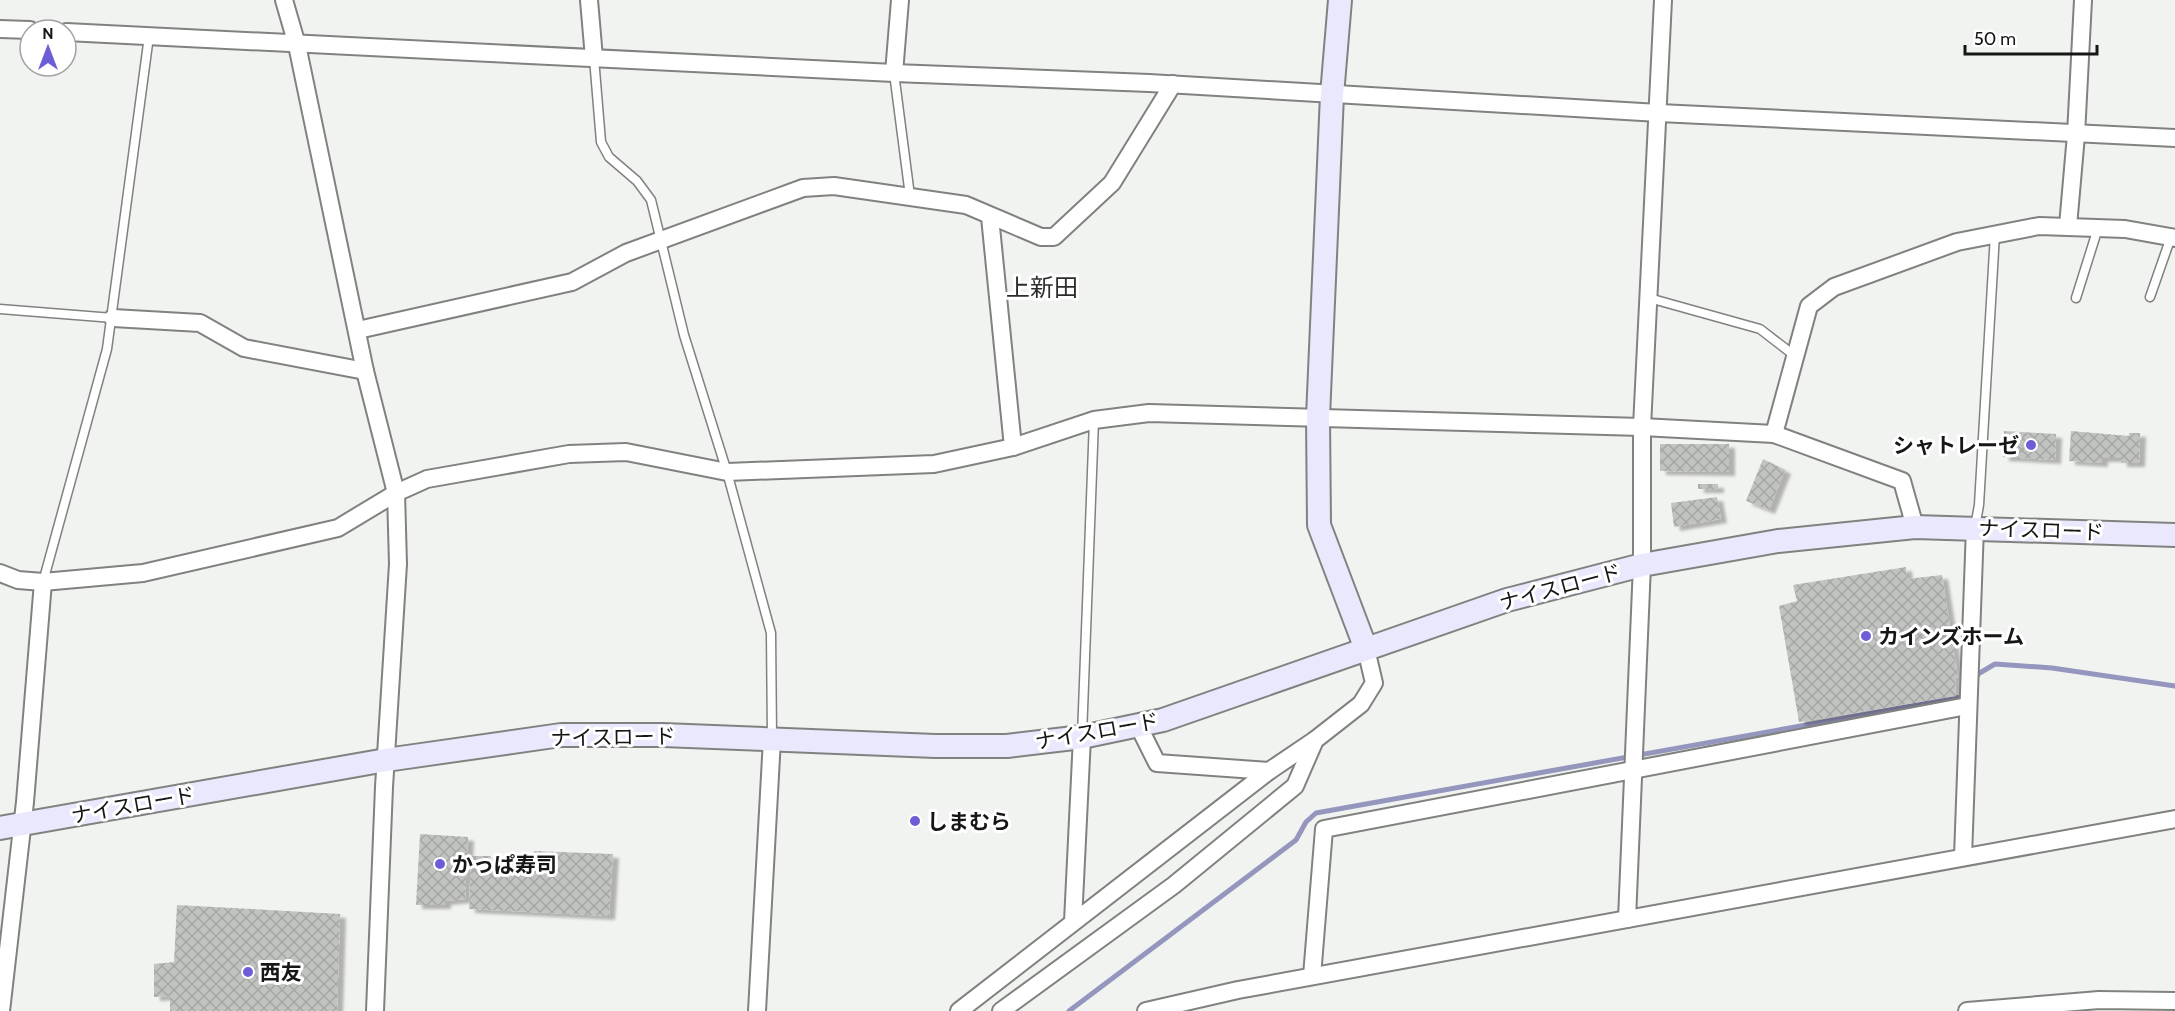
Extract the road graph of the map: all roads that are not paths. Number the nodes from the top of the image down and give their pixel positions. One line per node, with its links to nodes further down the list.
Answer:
1 (284, 0): 11 (street)
2 (590, 0): 12 (street)
3 (900, 0): 13 (street)
4 (1340, 0): 15 (street)
5 (1663, 0): 16 (street)
6 (2083, 0): 17 (street)
7 (0, 29): 8 (street)
8 (18, 30)
9 (78, 32): 10 (street)
10 (149, 35): 11 (street); 30 (lane)
11 (297, 45): 12 (street); 31 (street)
12 (594, 58): 13 (street); 25 (lane)
13 (894, 73): 14 (street); 19 (lane)
14 (1173, 84): 15 (street); 20 (street)
15 (1332, 95): 16 (street); 34 (street)
16 (1659, 113): 17 (street); 27 (street)
17 (2076, 135): 18 (street); 21 (street)
18 (2175, 138)
19 (910, 196): 20 (street); 25 (street)
20 (990, 217): 38 (street)
21 (2068, 226): 22 (street); 23 (street)
22 (2098, 227): 24 (street); 28 (lane)
23 (1995, 234): 32 (street); 42 (lane)
24 (2173, 238): 26 (lane)
25 (660, 240): 31 (street); 39 (lane)
26 (2150, 297)
27 (1649, 298): 32 (lane); 36 (street)
28 (2076, 298)
29 (0, 309): 30 (lane)
30 (113, 318): 33 (street); 46 (lane)
31 (358, 330): 33 (street)
32 (1795, 356): 37 (street)
33 (365, 371): 40 (street)
34 (1318, 417): 35 (street); 36 (street); 47 (street)
35 (1094, 420): 38 (street); 50 (lane)
36 (1642, 427): 37 (street); 44 (street)
37 (1774, 434): 41 (street)
38 (1013, 447): 39 (street)
39 (727, 472): 40 (street); 51 (lane)
40 (396, 493): 46 (street); 53 (street)
41 (1915, 527): 42 (street, ナイスロード); 44 (street, ナイスロード)
42 (1975, 527): 43 (street, ナイスロード); 48 (street)
43 (2175, 535)
44 (1642, 565): 47 (street, ナイスロード); 55 (street)
45 (0, 573): 46 (street)
46 (43, 582): 57 (street)
47 (1366, 649): 49 (street, ナイスロード); 52 (street)
48 (1967, 706): 55 (street); 58 (street)
49 (1138, 725): 50 (street, ナイスロード); 54 (street)
50 (1082, 737): 51 (street, ナイスロード); 60 (street)
51 (772, 739): 53 (street, ナイスロード); 65 (street)
52 (1315, 740): 54 (street); 67 (street)
53 (386, 760): 57 (street, ナイスロード); 64 (street)
54 (1269, 771): 60 (street)
55 (1632, 772): 59 (street); 61 (street)
56 (2175, 819): 58 (street)
57 (10, 826): 63 (street)
58 (1963, 857): 59 (street)
59 (1627, 919): 61 (street)
60 (1073, 922): 66 (street)
61 (1312, 976): 68 (street)
62 (2175, 1001): 69 (street)
63 (1, 1011)
64 (375, 1011)
65 (757, 1011)
66 (959, 1011)
67 (1001, 1011)
68 (1146, 1011)
69 (1967, 1011)

